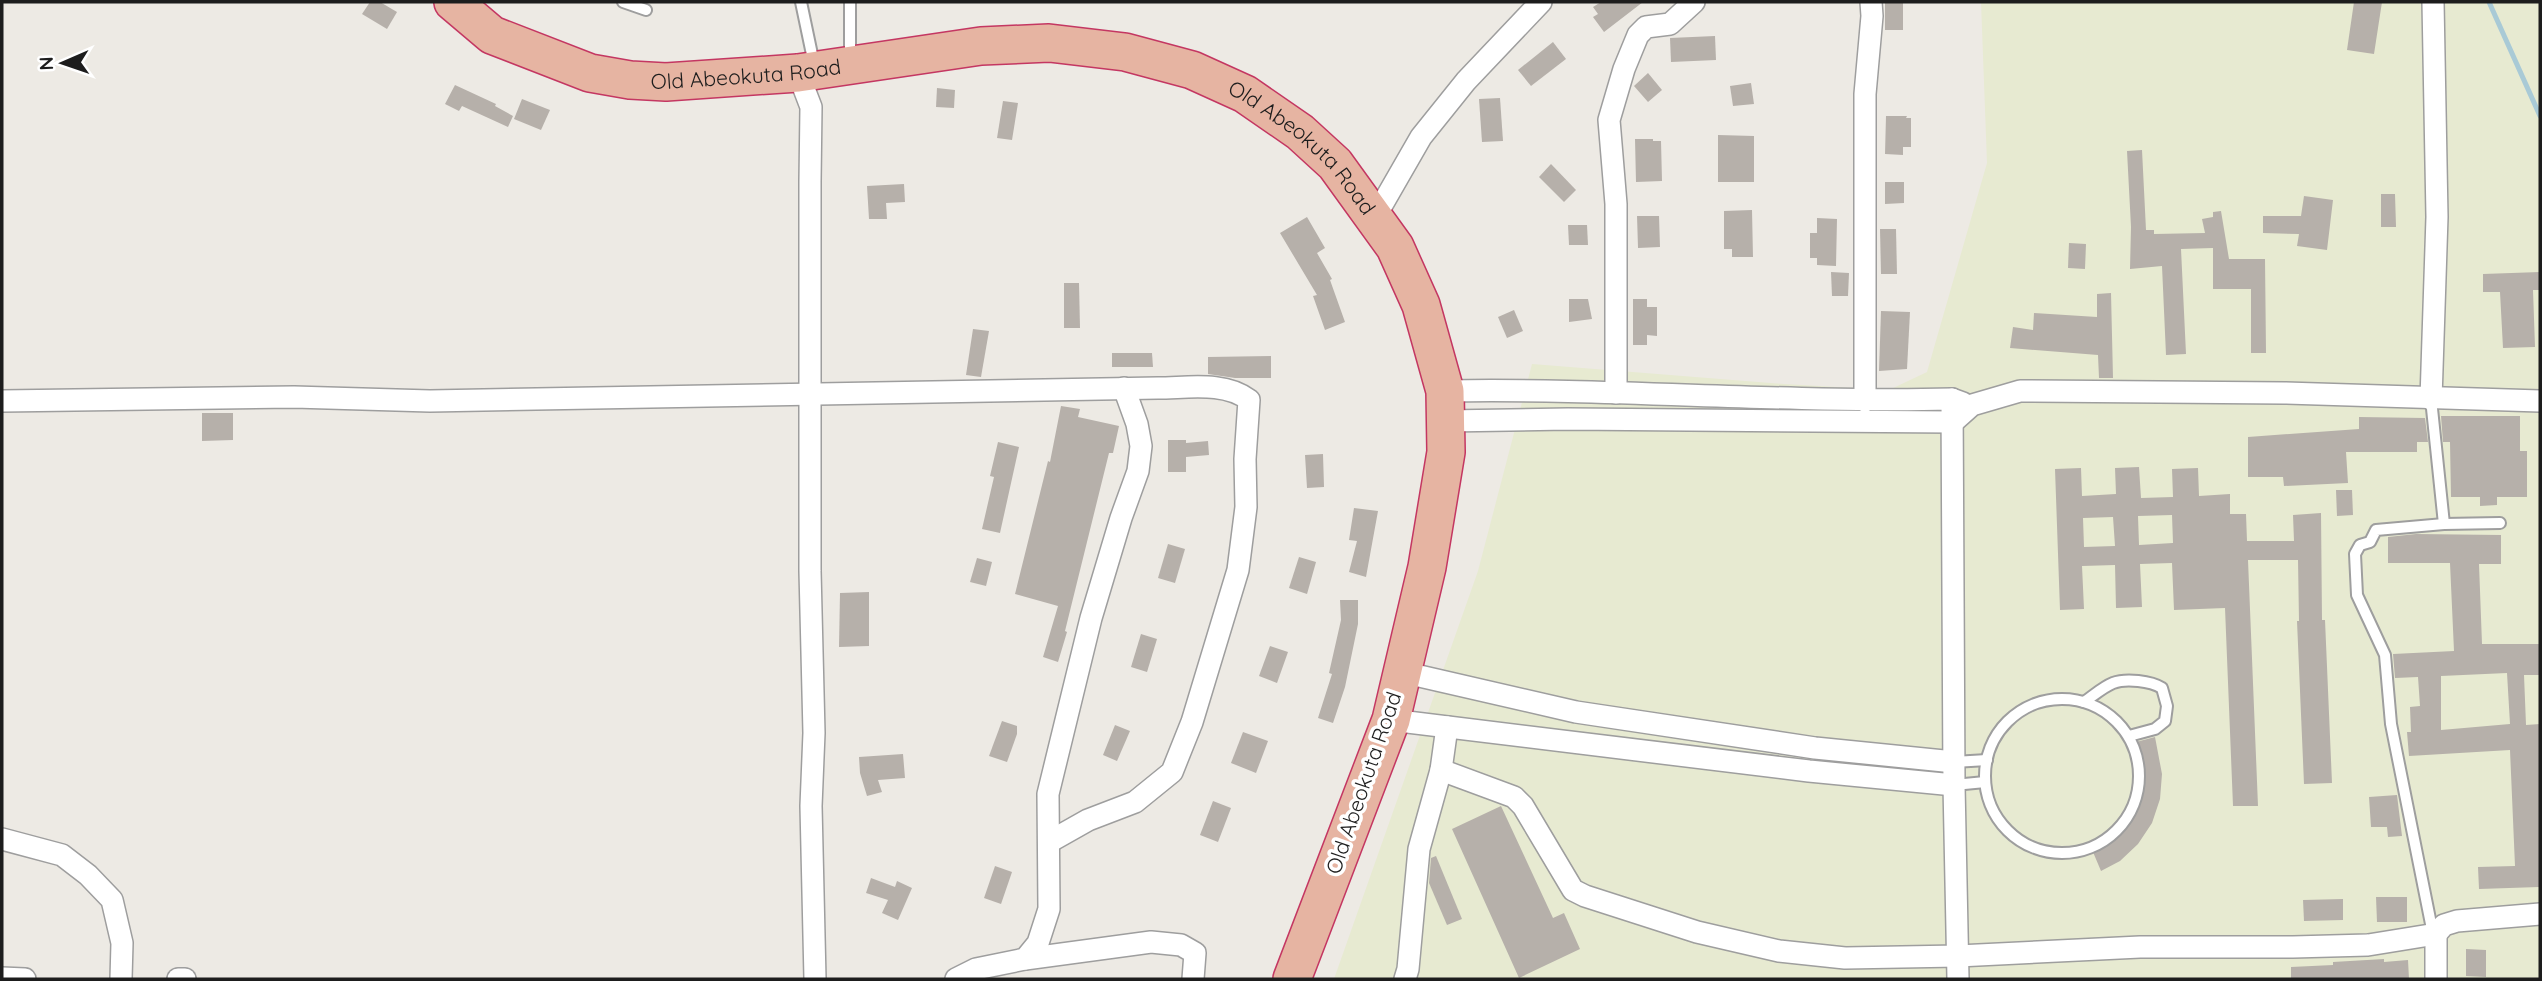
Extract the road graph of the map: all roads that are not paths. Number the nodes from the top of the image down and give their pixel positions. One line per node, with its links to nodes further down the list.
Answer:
1 (453, 2): 10 (highway, Old Abeokuta Road)
2 (623, 2): 9 (lane)
3 (801, 2): 10 (lane)
4 (850, 2): 10 (lane)
5 (1541, 2): 11 (street)
6 (1694, 2): 13 (street)
7 (1871, 2): 17 (street)
8 (2433, 2): 15 (street)
9 (646, 9)
10 (821, 69): 11 (highway, Old Abeokuta Road); 14 (street)
11 (1375, 217): 20 (highway, Old Abeokuta Road)
12 (1124, 388): 14 (street); 39 (street); 39 (street)
13 (1616, 393): 17 (street); 20 (street)
14 (811, 395): 16 (street); 49 (street)
15 (2431, 399): 18 (street); 19 (street); 23 (lane)
16 (2, 401)
17 (1865, 401): 19 (street)
18 (2540, 401)
19 (1962, 402): 21 (street)
20 (1446, 406): 21 (street); 24 (highway, Old Abeokuta Road)
21 (1953, 422): 34 (street)
22 (2500, 523): 23 (lane)
23 (2444, 524): 41 (lane)
24 (1402, 672): 25 (street); 28 (highway, Old Abeokuta Road)
25 (1503, 696): 27 (street); 30 (street)
26 (2084, 702): 31 (lane); 31 (lane); 33 (lane)
27 (1548, 706): 32 (street); 34 (street)
28 (1391, 720): 29 (street); 52 (highway, Old Abeokuta Road)
29 (1447, 727): 30 (street); 35 (street)
30 (1493, 732): 32 (street)
31 (2129, 736): 36 (lane)
32 (1539, 738): 37 (street)
33 (1987, 760): 34 (lane); 36 (lane)
34 (1954, 761): 37 (street)
35 (1441, 770): 42 (street); 53 (street)
36 (1985, 782): 37 (lane)
37 (1954, 785): 42 (street)
38 (2, 839): 46 (street)
39 (1049, 842): 43 (street)
40 (2540, 914): 41 (street)
41 (2435, 934): 42 (street); 55 (street)
42 (1958, 956): 54 (street)
43 (1025, 959): 50 (street); 51 (street)
44 (2, 978): 45 (street)
45 (25, 979)
46 (121, 979)
47 (178, 979): 48 (street)
48 (185, 979)
49 (815, 979)
50 (956, 979)
51 (1193, 979)
52 (1292, 979)
53 (1405, 979)
54 (1958, 979)
55 (2436, 979)

